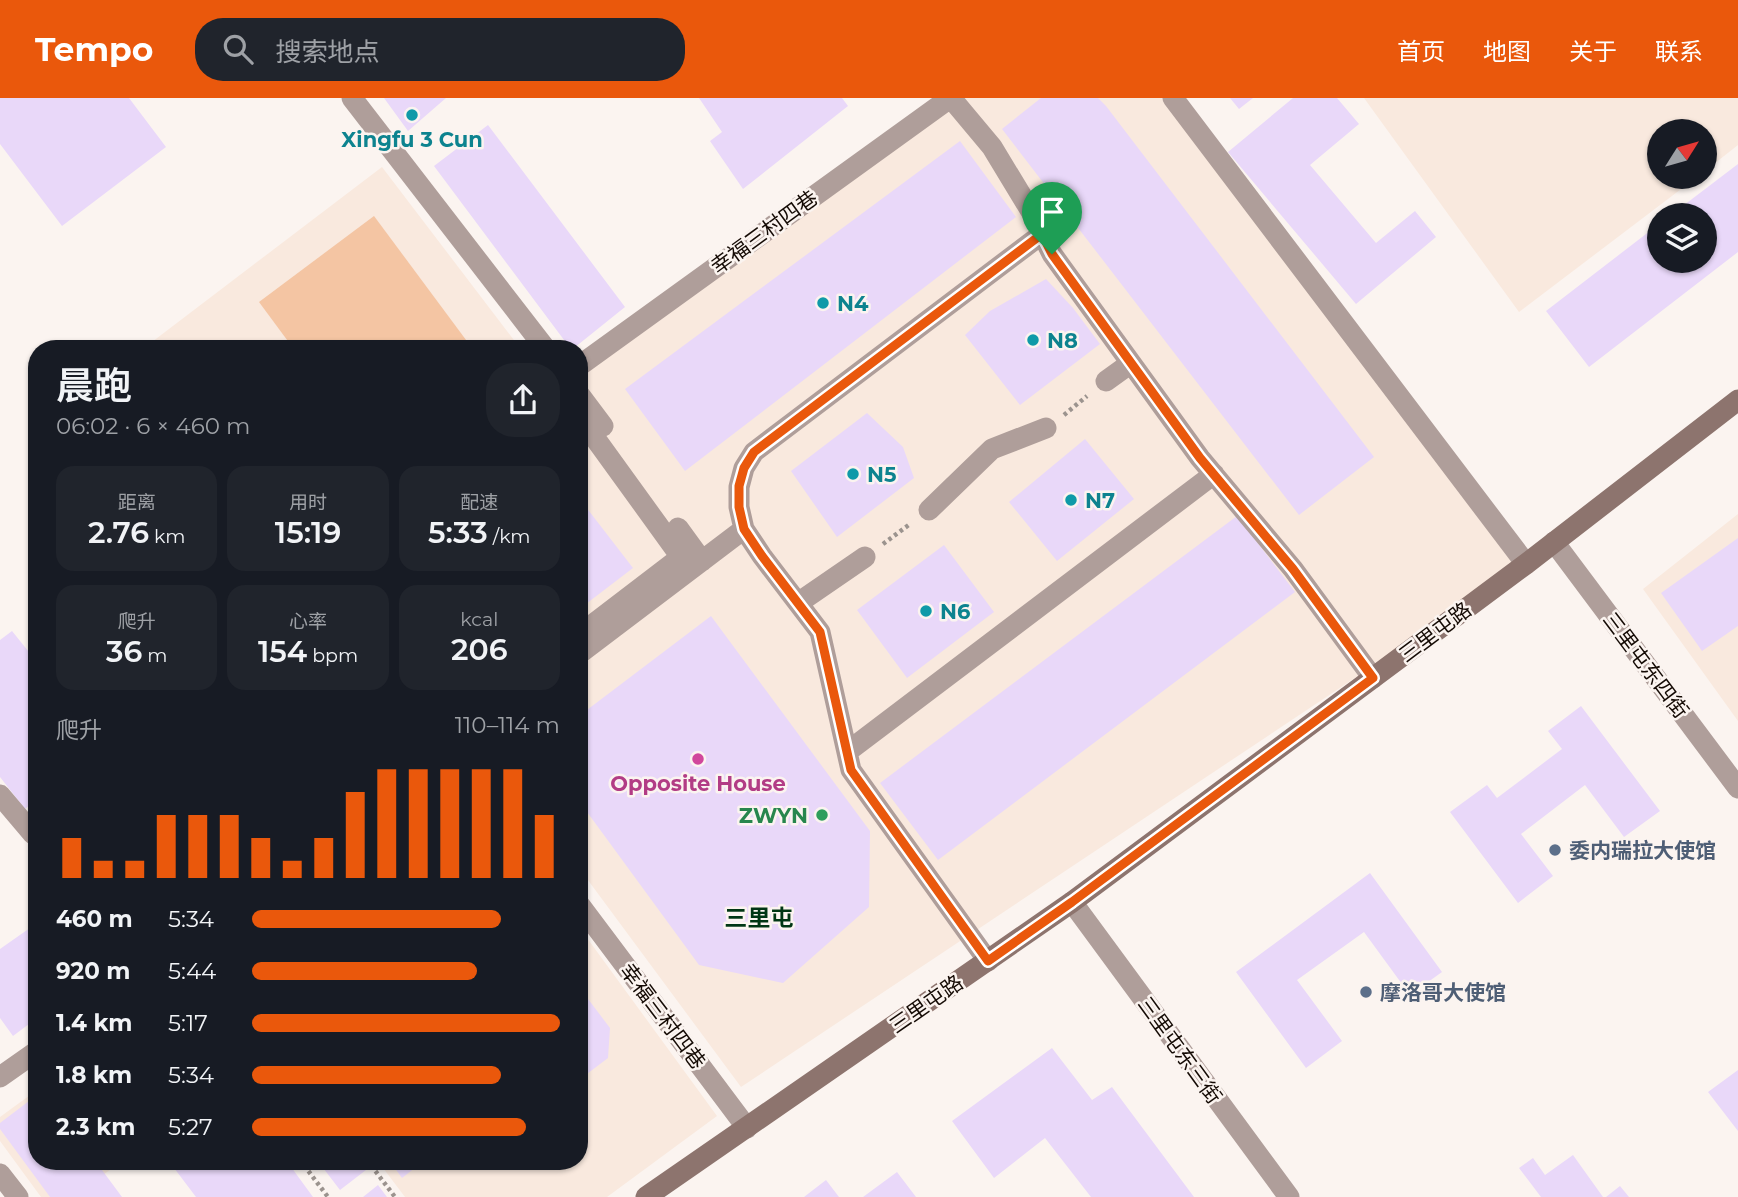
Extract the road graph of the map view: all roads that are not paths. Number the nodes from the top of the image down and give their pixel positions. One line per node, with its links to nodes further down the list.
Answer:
1 (352, 98): 5 (street)
2 (950, 98): 4 (street); 6 (street, 幸福三村四巷)
3 (1173, 98): 19 (street)
4 (1042, 234): 7 (street); 15 (street)
5 (539, 340)
6 (588, 359)
7 (1131, 363): 8 (street); 13 (street)
8 (1106, 381)
9 (1738, 400): 16 (street, 三里屯路)
10 (588, 406): 18 (street)
11 (588, 428): 21 (street)
12 (1046, 428): 14 (street)
13 (1214, 474): 23 (street); 24 (street)
14 (929, 510)
15 (744, 529): 18 (street); 20 (street)
16 (1555, 542): 19 (street, 三里屯路); 25 (street, 三里屯东四街)
17 (865, 557): 20 (street)
18 (702, 561): 22 (street)
19 (1526, 564): 23 (street, 三里屯路)
20 (798, 603): 24 (street)
21 (588, 628)
22 (588, 647)
23 (1373, 678): 28 (street, 三里屯路)
24 (847, 752): 30 (street)
25 (1738, 788)
26 (0, 795): 27 (street)
27 (28, 828)
28 (1072, 902): 30 (street, 三里屯路); 37 (street, 三里屯东三街)
29 (588, 916): 33 (street, 幸福三村四巷)
30 (988, 961): 33 (street, 三里屯路)
31 (28, 1057): 32 (street)
32 (0, 1077)
33 (747, 1128): 36 (street, 三里屯路)
34 (0, 1174): 35 (street)
35 (18, 1197)
36 (646, 1197)
37 (1289, 1197)

